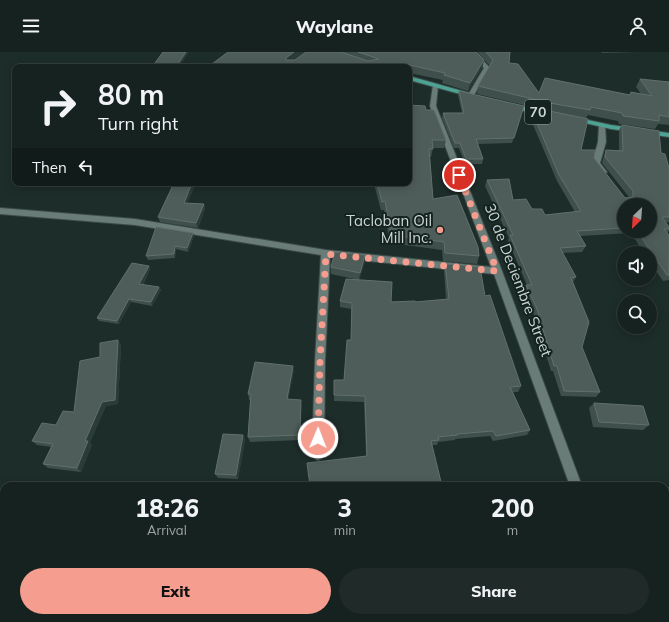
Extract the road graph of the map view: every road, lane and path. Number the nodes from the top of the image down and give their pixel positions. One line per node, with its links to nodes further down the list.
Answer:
1 (472, 52): 4 (street)
2 (412, 79): 3 (main road)
3 (435, 86): 4 (main road); 14 (street, 30 de Deciembre Street)
4 (471, 96): 5 (main road)
5 (479, 97)
6 (502, 103): 7 (main road, 70)
7 (548, 114)
8 (563, 117): 9 (main road, 70)
9 (602, 125): 10 (main road, 70); 11 (street)
10 (669, 135)
11 (606, 176)
12 (0, 211): 13 (street)
13 (326, 254): 14 (street); 15 (street)
14 (497, 271): 16 (street, 30 de Deciembre Street)
15 (318, 454)
16 (575, 482)

